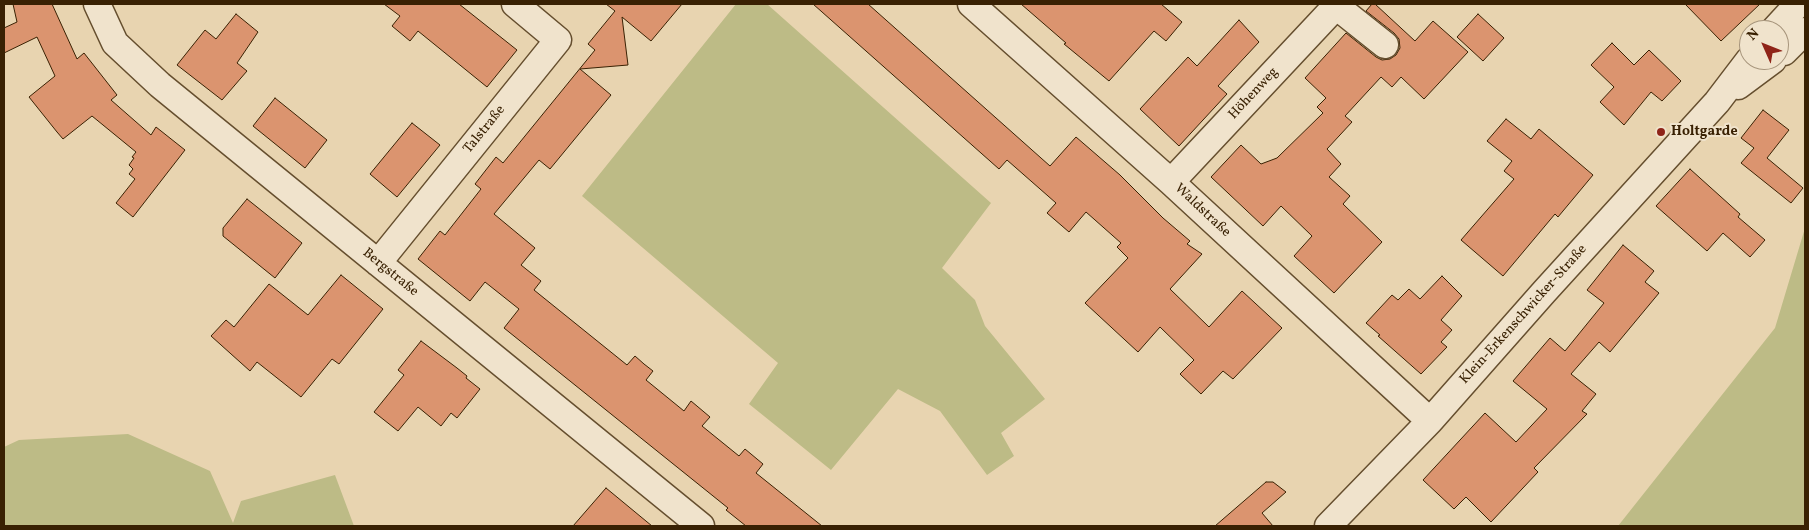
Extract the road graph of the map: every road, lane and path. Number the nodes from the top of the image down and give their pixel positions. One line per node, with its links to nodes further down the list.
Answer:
1 (97, 4): 14 (street, Bergstraße)
2 (515, 4): 14 (street, Talstraße)
3 (971, 4): 13 (street, Waldstraße)
4 (1798, 4): 6 (street, Klein-Erkenschwicker-Straße)
5 (1335, 5): 9 (street, Höhenweg); 13 (street, Höhenweg)
6 (1789, 31)
7 (1805, 31): 8 (street, Klein-Erkenschwicker-Straße)
8 (1789, 44)
9 (1385, 45)
10 (1741, 70): 12 (street, Klein-Erkenschwicker-Straße)
11 (1757, 70): 12 (street, Klein-Erkenschwicker-Straße)
12 (1717, 102): 15 (street, Klein-Erkenschwicker-Straße)
13 (1172, 182): 15 (street, Waldstraße)
14 (378, 263): 16 (street, Bergstraße)
15 (1430, 421): 17 (street, Klein-Erkenschwicker-Straße)
16 (701, 526)
17 (1328, 526)

